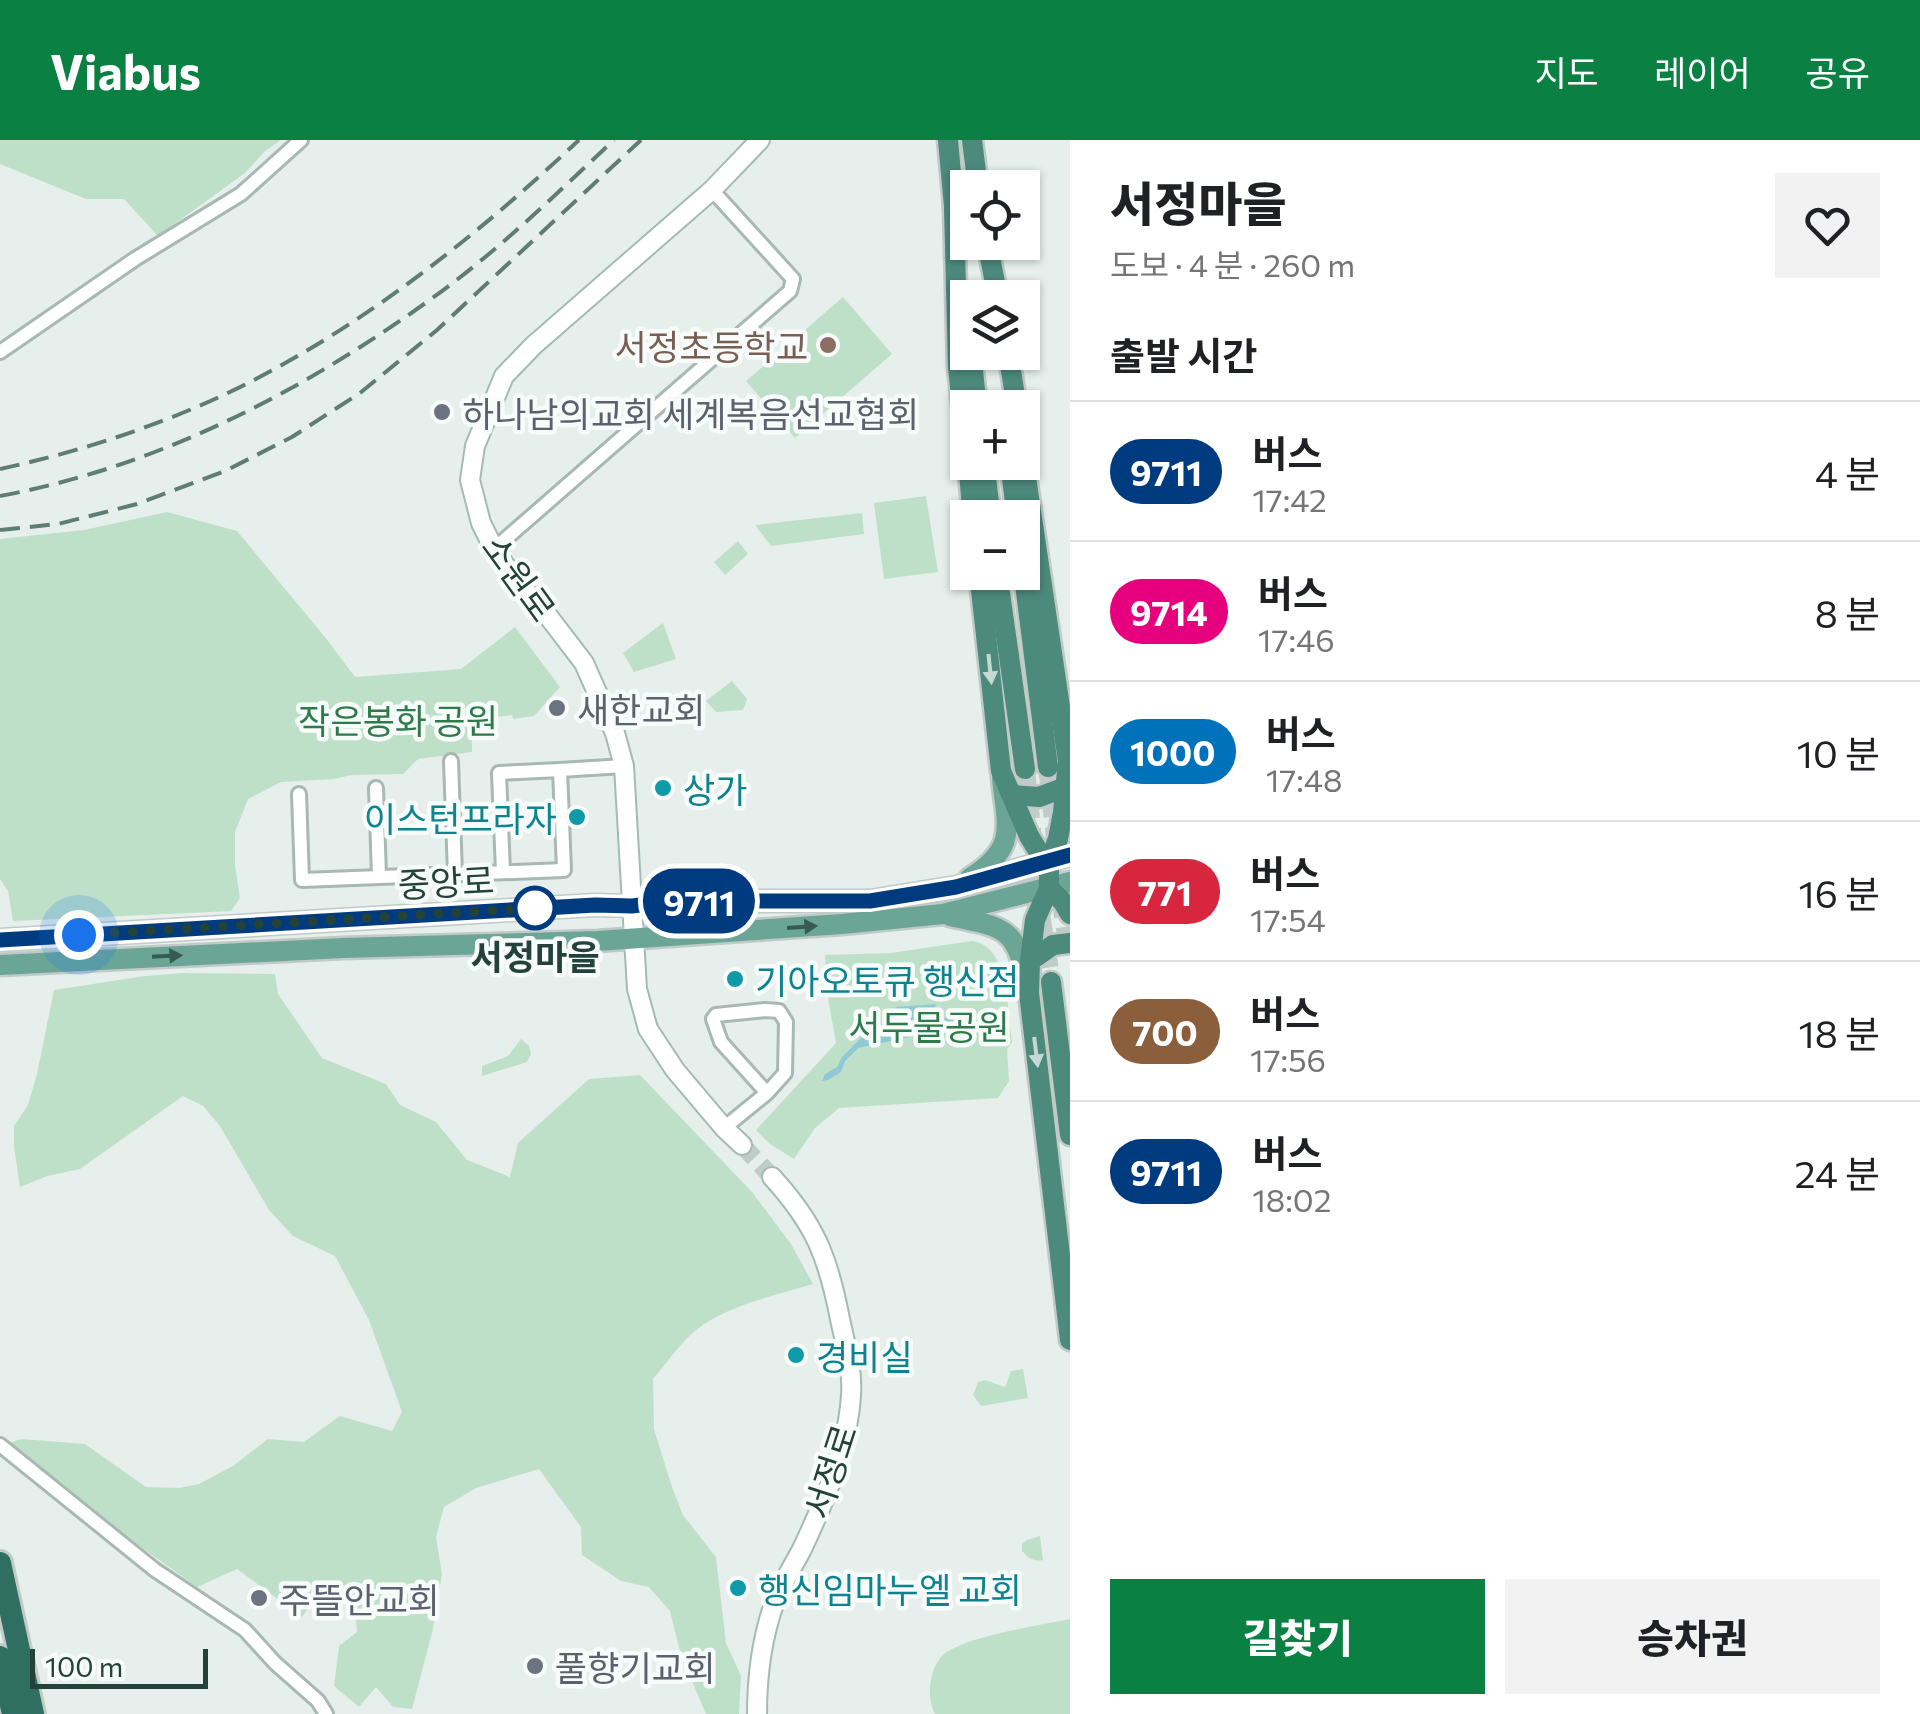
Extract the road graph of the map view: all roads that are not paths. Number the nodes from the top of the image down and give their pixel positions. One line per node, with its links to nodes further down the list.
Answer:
1 (302, 140): 9 (street)
2 (760, 140): 7 (main road, 소원로)
3 (948, 140): 5 (highway)
4 (972, 140): 6 (highway)
5 (951, 170)
6 (976, 170)
7 (712, 190): 12 (main road, 소원로); 12 (street)
8 (955, 260): 10 (highway)
9 (0, 352)
10 (960, 390)
11 (1026, 480): 21 (highway)
12 (494, 549): 17 (main road, 소원로)
13 (982, 590): 20 (highway, one-way to 20)
14 (1000, 590): 18 (highway)
15 (1028, 590): 21 (highway)
16 (451, 761): 27 (street)
17 (624, 766): 19 (street); 32 (main road, 소원로)
18 (1025, 769)
19 (560, 770): 26 (street); 26 (street)
20 (1001, 771): 24 (highway); 30 (main road)
21 (1063, 771): 24 (highway); 25 (highway)
22 (376, 788): 28 (street)
23 (299, 794): 28 (street)
24 (1013, 795): 25 (highway)
25 (1060, 858): 30 (main road, 중앙로); 31 (highway)
26 (503, 872): 27 (street)
27 (455, 874): 28 (street)
28 (380, 876)
29 (1070, 882): 31 (main road, 중앙로)
30 (956, 887): 32 (main road, 중앙로)
31 (1049, 888): 33 (main road, 중앙로); 34 (highway); 38 (highway)
32 (632, 906): 35 (main road, 소원로); 36 (main road, 중앙로)
33 (943, 914): 35 (main road, 중앙로, one-way to 33); 41 (main road)
34 (1070, 914)
35 (635, 938): 39 (main road, 중앙로, one-way to 35); 43 (main road)
36 (0, 940)
37 (1070, 943): 38 (highway)
38 (1030, 961): 41 (highway)
39 (0, 964)
40 (1051, 982): 44 (highway)
41 (1029, 993): 47 (highway, one-way to 47)
42 (767, 1093): 42 (street); 43 (street)
43 (724, 1128): 45 (main road)
44 (1070, 1135)
45 (742, 1145)
46 (772, 1178): 54 (main road, 서정로)
47 (1070, 1340)
48 (0, 1445): 53 (street)
49 (0, 1563): 52 (highway)
50 (0, 1657): 51 (highway)
51 (13, 1714)
52 (33, 1714)
53 (326, 1714)
54 (757, 1714)

